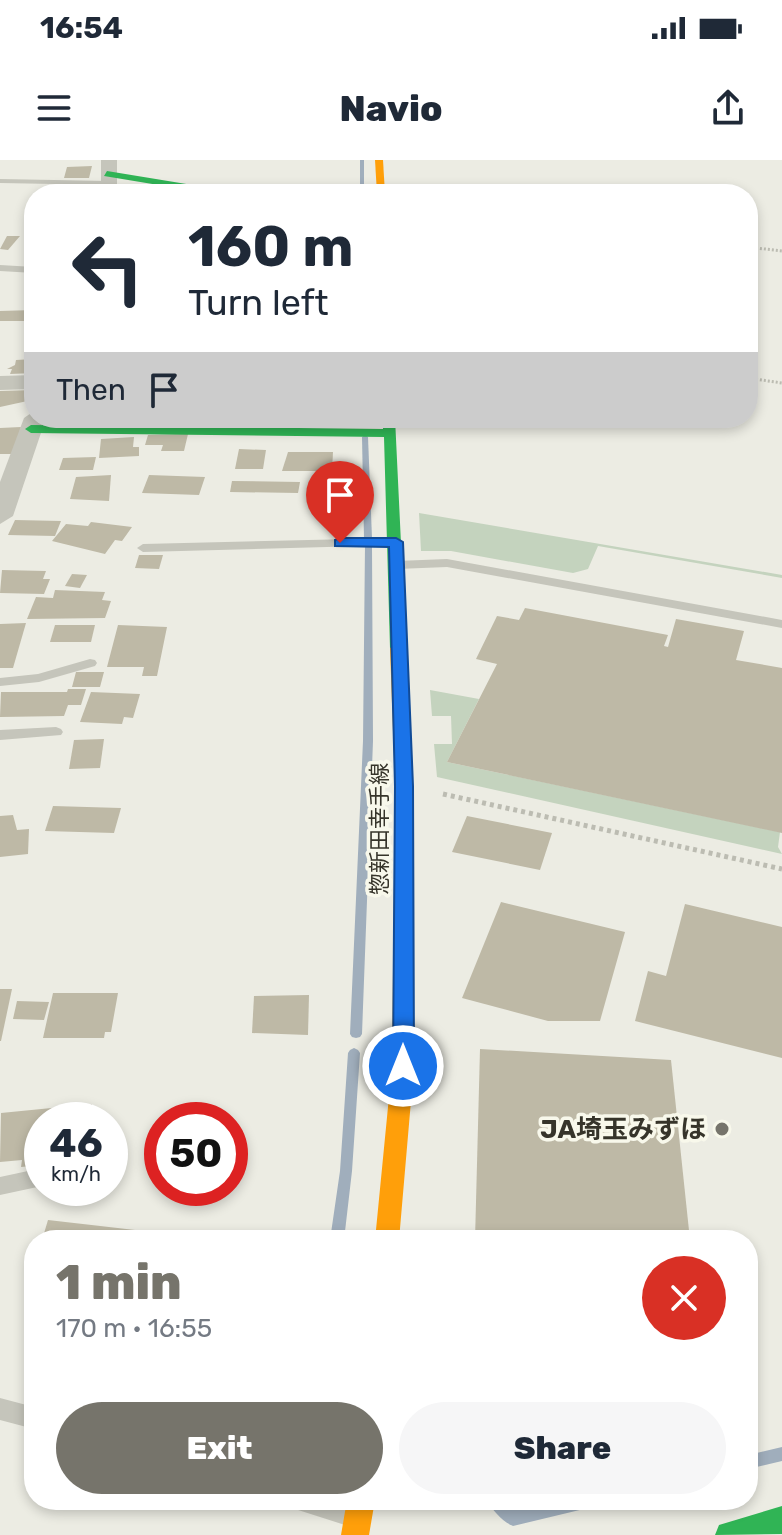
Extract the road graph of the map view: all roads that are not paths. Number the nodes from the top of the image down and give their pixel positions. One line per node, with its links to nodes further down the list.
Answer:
1 (379, 160): 5 (main road)
2 (108, 178): 3 (lane); 4 (main road)
3 (0, 181)
4 (153, 184)
5 (380, 184)
6 (0, 268): 7 (lane)
7 (24, 269)
8 (24, 382): 9 (street)
9 (0, 383)
10 (32, 428): 12 (street)
11 (389, 428): 13 (main road, 惣新田幸手線)
12 (0, 516)
13 (396, 542): 14 (lane); 15 (main road, 惣新田幸手線)
14 (143, 548)
15 (397, 565): 16 (lane); 23 (main road, 惣新田幸手線)
16 (782, 624)
17 (90, 663): 18 (lane)
18 (0, 682)
19 (56, 732): 20 (lane)
20 (0, 735)
21 (24, 1181): 22 (lane)
22 (0, 1186)
23 (388, 1230)
24 (0, 1409): 25 (lane)
25 (24, 1415)
26 (336, 1510): 27 (lane)
27 (358, 1517)
28 (782, 1520): 29 (main road)
29 (729, 1535)

